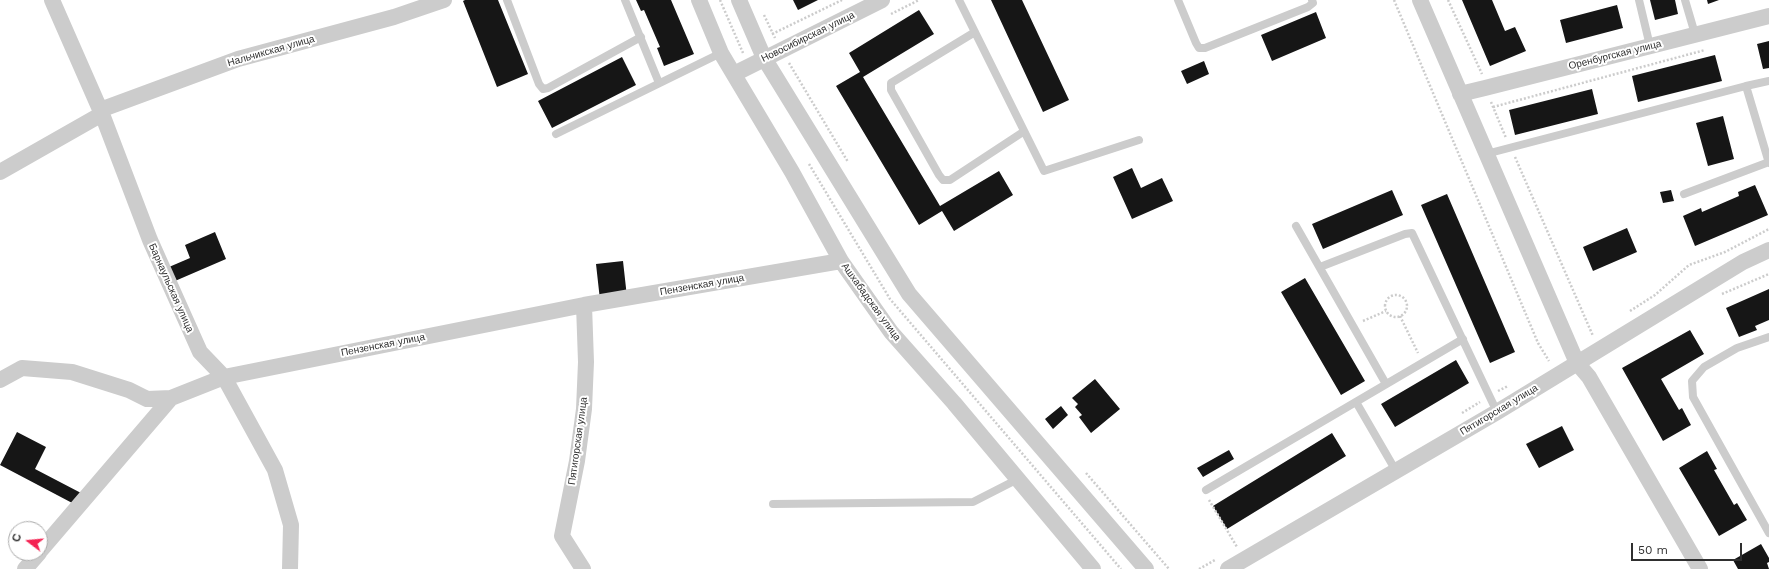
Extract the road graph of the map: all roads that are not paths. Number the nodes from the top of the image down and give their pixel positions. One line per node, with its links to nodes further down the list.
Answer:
1 (52, 0): 26 (street, Барнаульская улица)
2 (444, 0): 26 (street, Нальчикская улица)
3 (507, 0): 17 (lane)
4 (625, 0): 17 (lane)
5 (699, 0): 19 (street, Ашхабадская улица)
6 (739, 0): 20 (street)
7 (882, 0): 20 (street, Новосибирская улица)
8 (959, 0): 15 (lane)
9 (1178, 0): 10 (lane)
10 (1312, 0)
11 (1420, 0): 25 (street)
12 (1639, 0): 18 (lane)
13 (1685, 0): 16 (lane)
14 (1769, 16): 16 (street, Оренбургская улица)
15 (975, 32): 27 (lane); 27 (lane)
16 (1695, 34): 18 (street, Оренбургская улица)
17 (640, 37): 23 (lane)
18 (1650, 46): 25 (street, Оренбургская улица)
19 (721, 53): 21 (street, Ашхабадская улица); 23 (lane)
20 (764, 58): 21 (street, Новосибирская улица); 59 (street)
21 (734, 74): 36 (street, Ашхабадская улица)
22 (1769, 81): 24 (lane)
23 (660, 84): 28 (lane)
24 (1746, 86): 30 (lane); 31 (lane)
25 (1460, 94): 30 (street)
26 (101, 112): 32 (street, Нальчикская улица); 42 (street, Барнаульская улица)
27 (1023, 132): 29 (lane)
28 (556, 134)
29 (1139, 140)
30 (1486, 154): 41 (street)
31 (1769, 162): 33 (lane)
32 (0, 172)
33 (1684, 194)
34 (1296, 226): 37 (lane)
35 (1769, 250): 41 (street, Пятигорская улица)
36 (841, 261): 38 (street, Пензенская улица); 49 (street, Ашхабадская улица)
37 (1320, 267): 40 (lane); 44 (lane)
38 (584, 306): 42 (street, Пензенская улица); 57 (street, Пятигорская улица)
39 (1769, 336): 52 (lane)
40 (1463, 338): 44 (lane); 47 (lane)
41 (1577, 363): 47 (street, Пятигорская улица); 61 (street)
42 (224, 377): 45 (street, Пензенская улица); 56 (street, Барнаульская улица)
43 (0, 380): 45 (street, Пензенская улица)
44 (1386, 384): 46 (lane)
45 (171, 398): 53 (street)
46 (1356, 402): 48 (lane); 50 (lane)
47 (1497, 412): 48 (street, Пятигорская улица)
48 (1396, 471): 60 (street, Пятигорская улица)
49 (1018, 479): 51 (lane); 58 (street, Ашхабадская улица)
50 (1206, 490)
51 (773, 504)
52 (1769, 533)
53 (48, 542)
54 (32, 561): 55 (street)
55 (25, 569)
56 (290, 569)
57 (583, 569)
58 (1093, 569)
59 (1146, 569)
60 (1228, 569)
61 (1700, 569)

